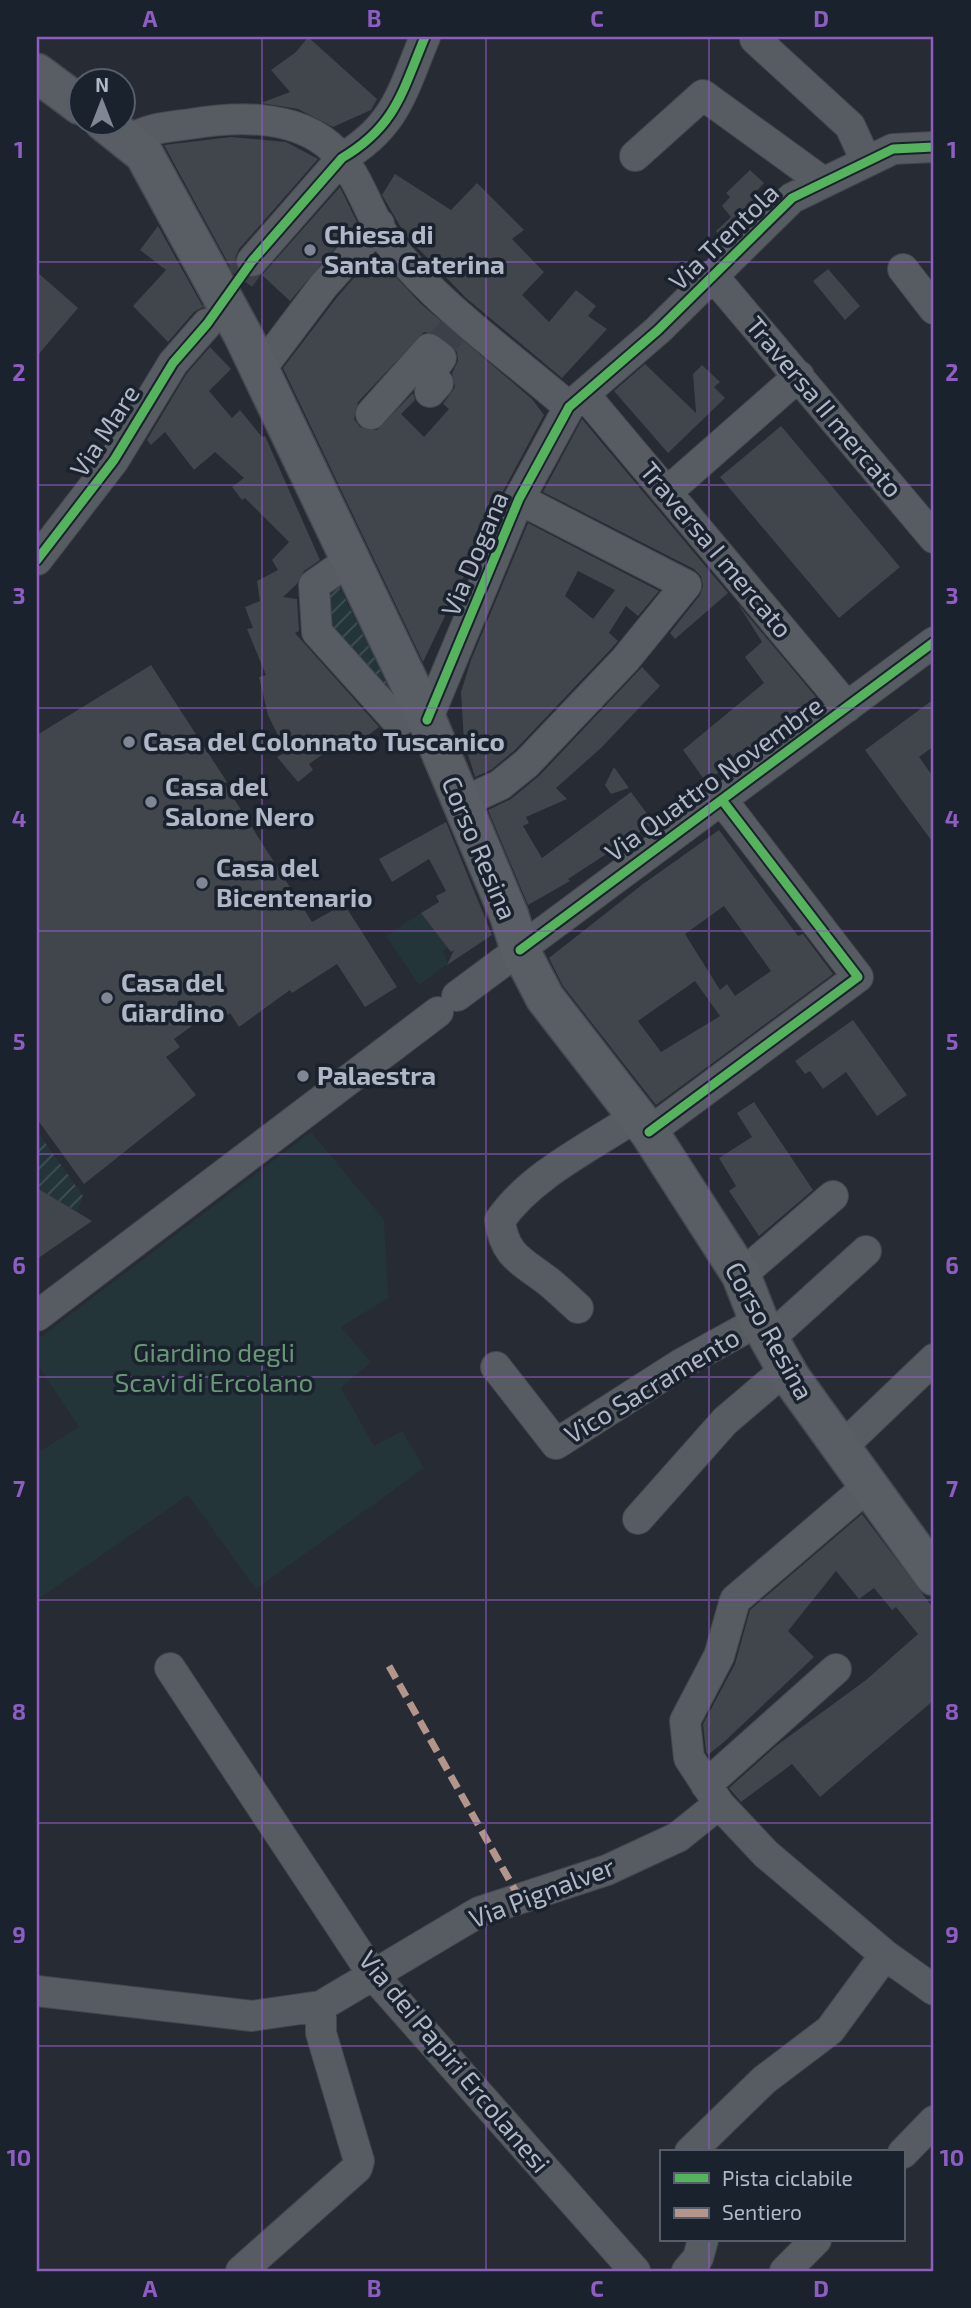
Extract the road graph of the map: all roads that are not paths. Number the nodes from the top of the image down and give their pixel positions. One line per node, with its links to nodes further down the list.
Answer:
1 (425, 37): 9 (street)
2 (757, 37): 10 (street)
3 (37, 73): 4 (main road)
4 (66, 95)
5 (136, 130): 9 (street)
6 (123, 136): 19 (main road, Corso Resina)
7 (934, 147): 10 (street, Via Trentola)
8 (635, 156): 11 (street)
9 (342, 158): 12 (street, Traversa I mercato); 13 (street)
10 (866, 161): 11 (street, Via Trentola)
11 (823, 182): 15 (street, Via Trentola)
12 (379, 224): 18 (street, Traversa I mercato); 19 (street)
13 (253, 261)
14 (903, 269): 16 (street)
15 (712, 276): 20 (street, Traversa II mercato); 22 (street, Via Trentola)
16 (934, 309)
17 (207, 324): 27 (street, Via Mare)
18 (448, 336): 21 (street); 22 (street, Traversa I mercato); 23 (street)
19 (260, 370): 28 (main road, Corso Resina)
20 (799, 376): 24 (street); 26 (street, Traversa II mercato)
21 (430, 392)
22 (576, 400): 24 (street, Traversa I mercato); 25 (street, Via Dogana)
23 (371, 414)
24 (667, 492): 30 (street, Traversa I mercato)
25 (519, 499): 31 (street, Via Dogana); 33 (street)
26 (934, 538)
27 (37, 560)
28 (350, 560): 31 (main road, Corso Resina); 31 (street)
29 (934, 642): 30 (street, Via Quattro Novembre)
30 (847, 707): 32 (street, Via Quattro Novembre)
31 (424, 714): 33 (main road, Corso Resina)
32 (722, 800): 34 (street, Via Quattro Novembre); 35 (street)
33 (461, 803): 34 (main road, Corso Resina)
34 (520, 950): 35 (main road, Corso Resina); 40 (street, Via Quattro Novembre)
35 (643, 1124): 38 (main road, Corso Resina); 39 (street)
36 (833, 1196): 38 (street)
37 (866, 1251): 41 (street)
38 (741, 1275): 41 (main road, Corso Resina)
39 (579, 1308)
40 (37, 1317)
41 (771, 1343): 43 (street, Vico Sacramento); 44 (main road, Corso Resina); 46 (street)
42 (934, 1359): 44 (street)
43 (496, 1367)
44 (840, 1449): 45 (main road, Corso Resina)
45 (867, 1487): 47 (main road, Corso Resina); 50 (street)
46 (638, 1519)
47 (934, 1576)
48 (170, 1668): 52 (street, Via dei Papiri Ercolanesi)
49 (836, 1669): 50 (street, Via Pignalver)
50 (713, 1794): 51 (street); 52 (street, Via Pignalver)
51 (885, 1955): 53 (street); 57 (street)
52 (373, 1975): 55 (street, Via Pignalver); 62 (street, Via dei Papiri Ercolanesi)
53 (934, 1990)
54 (37, 1991): 55 (street, Via Pignalver)
55 (321, 2006): 61 (street)
56 (934, 2121): 58 (street)
57 (692, 2150)
58 (904, 2152)
59 (702, 2242): 63 (street)
60 (814, 2242): 64 (street)
61 (241, 2271)
62 (635, 2271)
63 (687, 2271)
64 (785, 2271)

